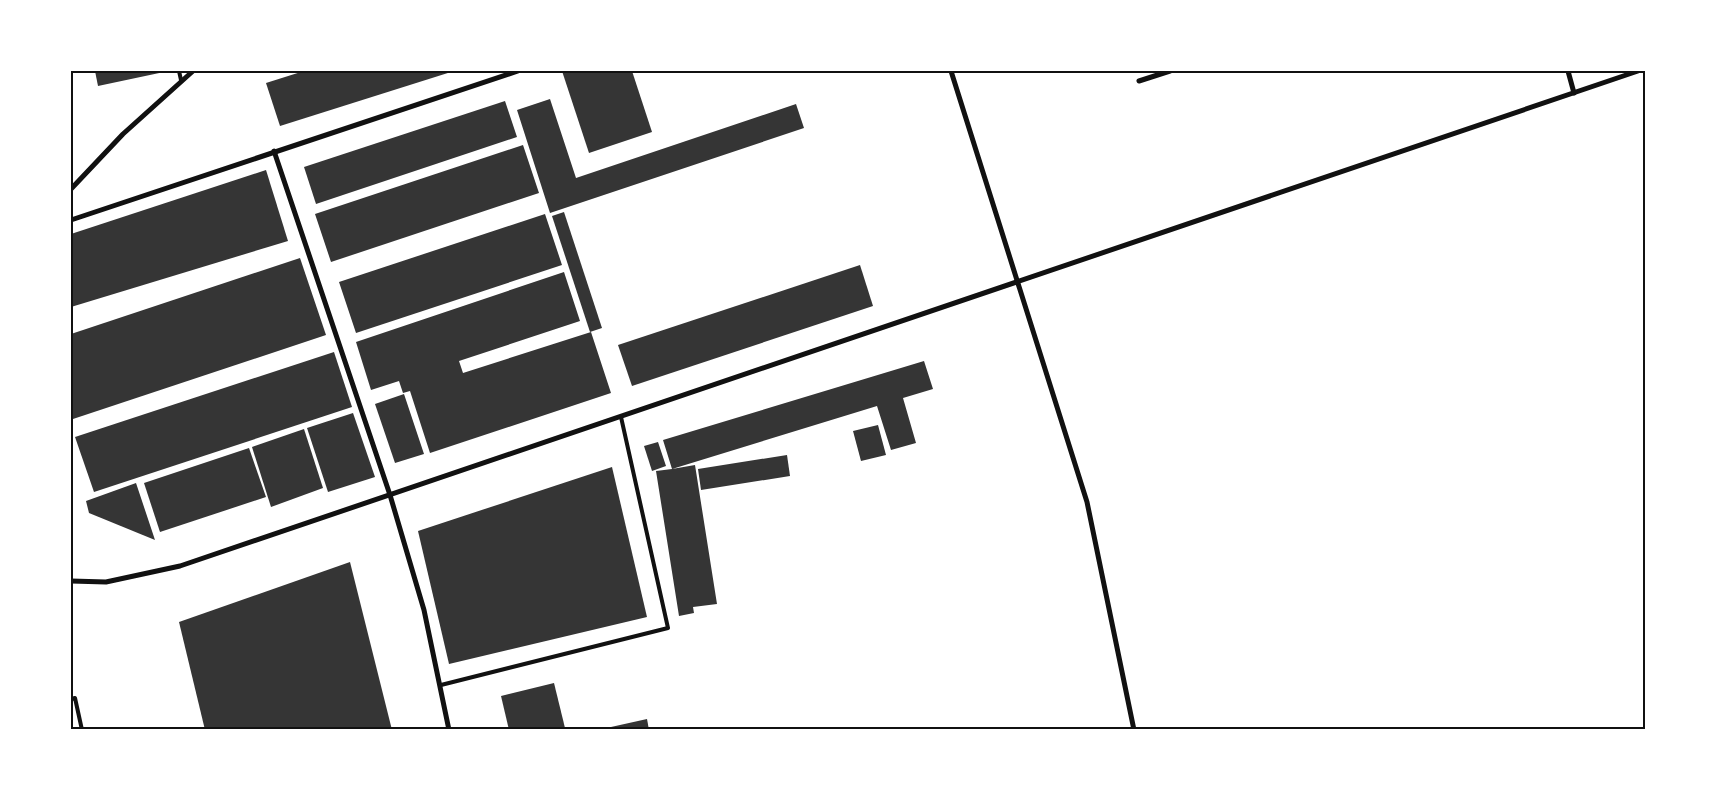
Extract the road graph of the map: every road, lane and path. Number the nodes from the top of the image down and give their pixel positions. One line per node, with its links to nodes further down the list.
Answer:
1 (179, 71): 8 (lane)
2 (193, 71): 8 (street)
3 (518, 71): 11 (street)
4 (951, 71): 14 (street)
5 (1170, 71): 9 (street)
6 (1568, 71): 10 (street)
7 (1638, 71): 10 (street)
8 (181, 80): 12 (street)
9 (1139, 81)
10 (1574, 93): 14 (street)
11 (274, 151): 13 (street); 16 (street)
12 (71, 189)
13 (71, 220)
14 (1016, 282): 15 (street); 22 (street)
15 (621, 416): 16 (street); 18 (lane)
16 (390, 495): 17 (street); 18 (street)
17 (71, 581)
18 (441, 685): 21 (street)
19 (71, 699): 20 (lane)
20 (82, 730)
21 (449, 730)
22 (1134, 730)

